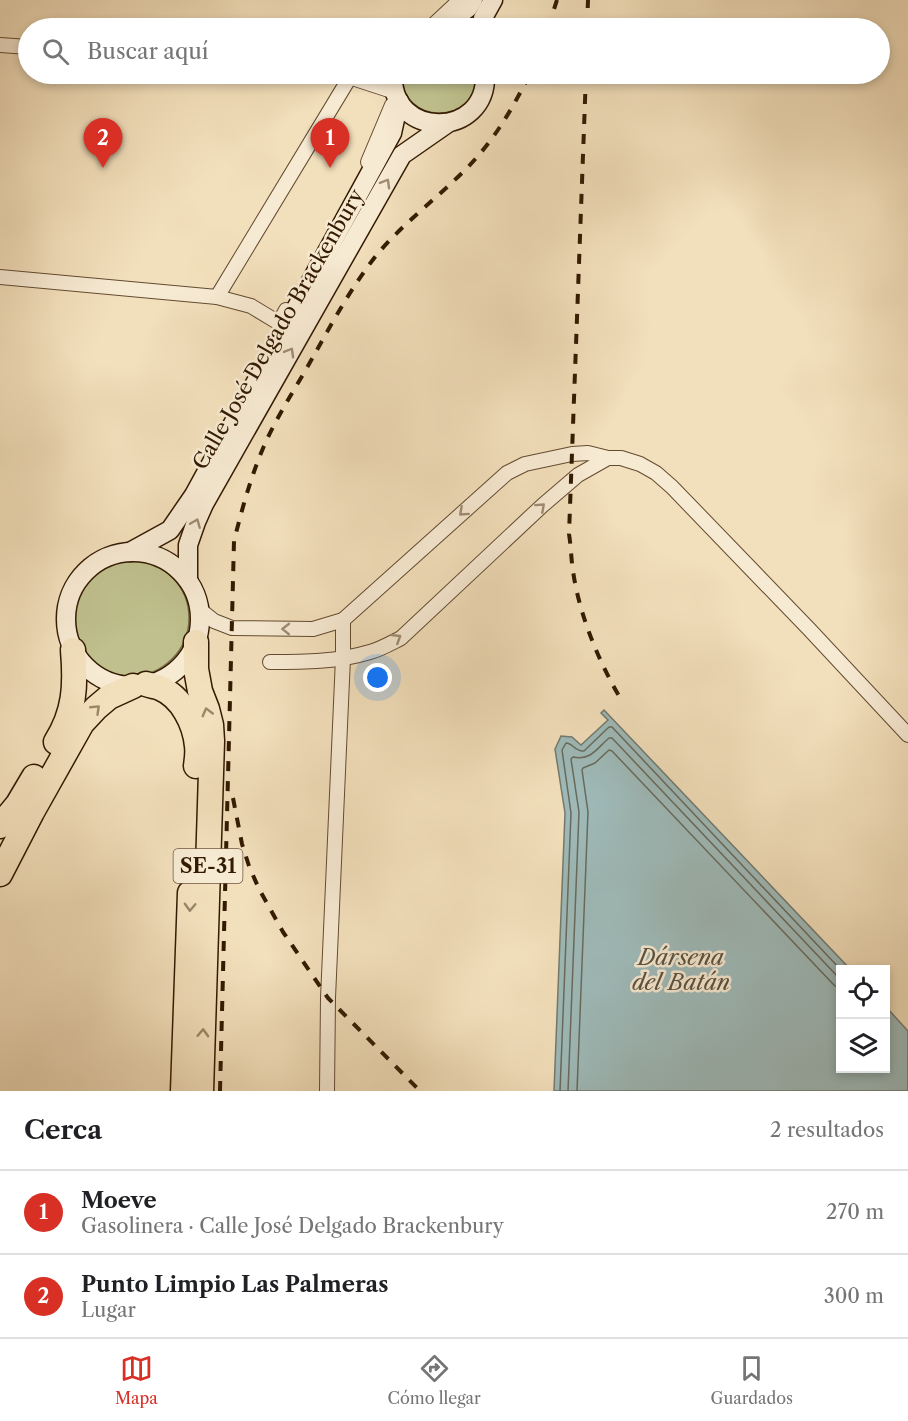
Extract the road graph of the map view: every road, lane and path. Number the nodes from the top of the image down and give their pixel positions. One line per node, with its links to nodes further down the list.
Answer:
1 (460, 0): 4 (street)
2 (473, 0): 5 (main road)
3 (493, 0): 6 (main road)
4 (441, 18)
5 (454, 18)
6 (483, 18)
7 (0, 45): 8 (street)
8 (18, 46)
9 (340, 84): 15 (street)
10 (376, 84): 12 (street)
11 (484, 84): 13 (main road, Calle José Delgado Brackenbury)
12 (396, 90): 13 (main road); 16 (street); 17 (main road, Calle José Delgado Brackenbury)
13 (448, 123): 20 (main road, Calle José Delgado Brackenbury, one-way to 13)
14 (0, 277): 15 (street)
15 (217, 297): 16 (street)
16 (279, 323): 17 (street)
17 (232, 429): 19 (main road, Calle José Delgado Brackenbury)
18 (608, 458): 22 (street, one-way to 22); 25 (street, one-way to 18); 28 (street)
19 (130, 552): 20 (main road); 24 (main road)
20 (188, 580): 21 (main road)
21 (199, 609): 22 (street, one-way to 21); 23 (main road)
22 (344, 620): 25 (street)
23 (196, 642): 27 (main road); 34 (highway, SE-31, one-way to 23)
24 (73, 650): 27 (main road); 29 (highway)
25 (343, 658): 26 (street); 35 (street)
26 (270, 662)
27 (140, 685): 29 (highway, one-way to 27); 33 (highway, SE-31, one-way to 33)
28 (908, 735)
29 (25, 808): 30 (highway); 31 (highway); 32 (highway)
30 (0, 826)
31 (0, 851)
32 (0, 874)
33 (183, 1091)
34 (201, 1091)
35 (327, 1091)

